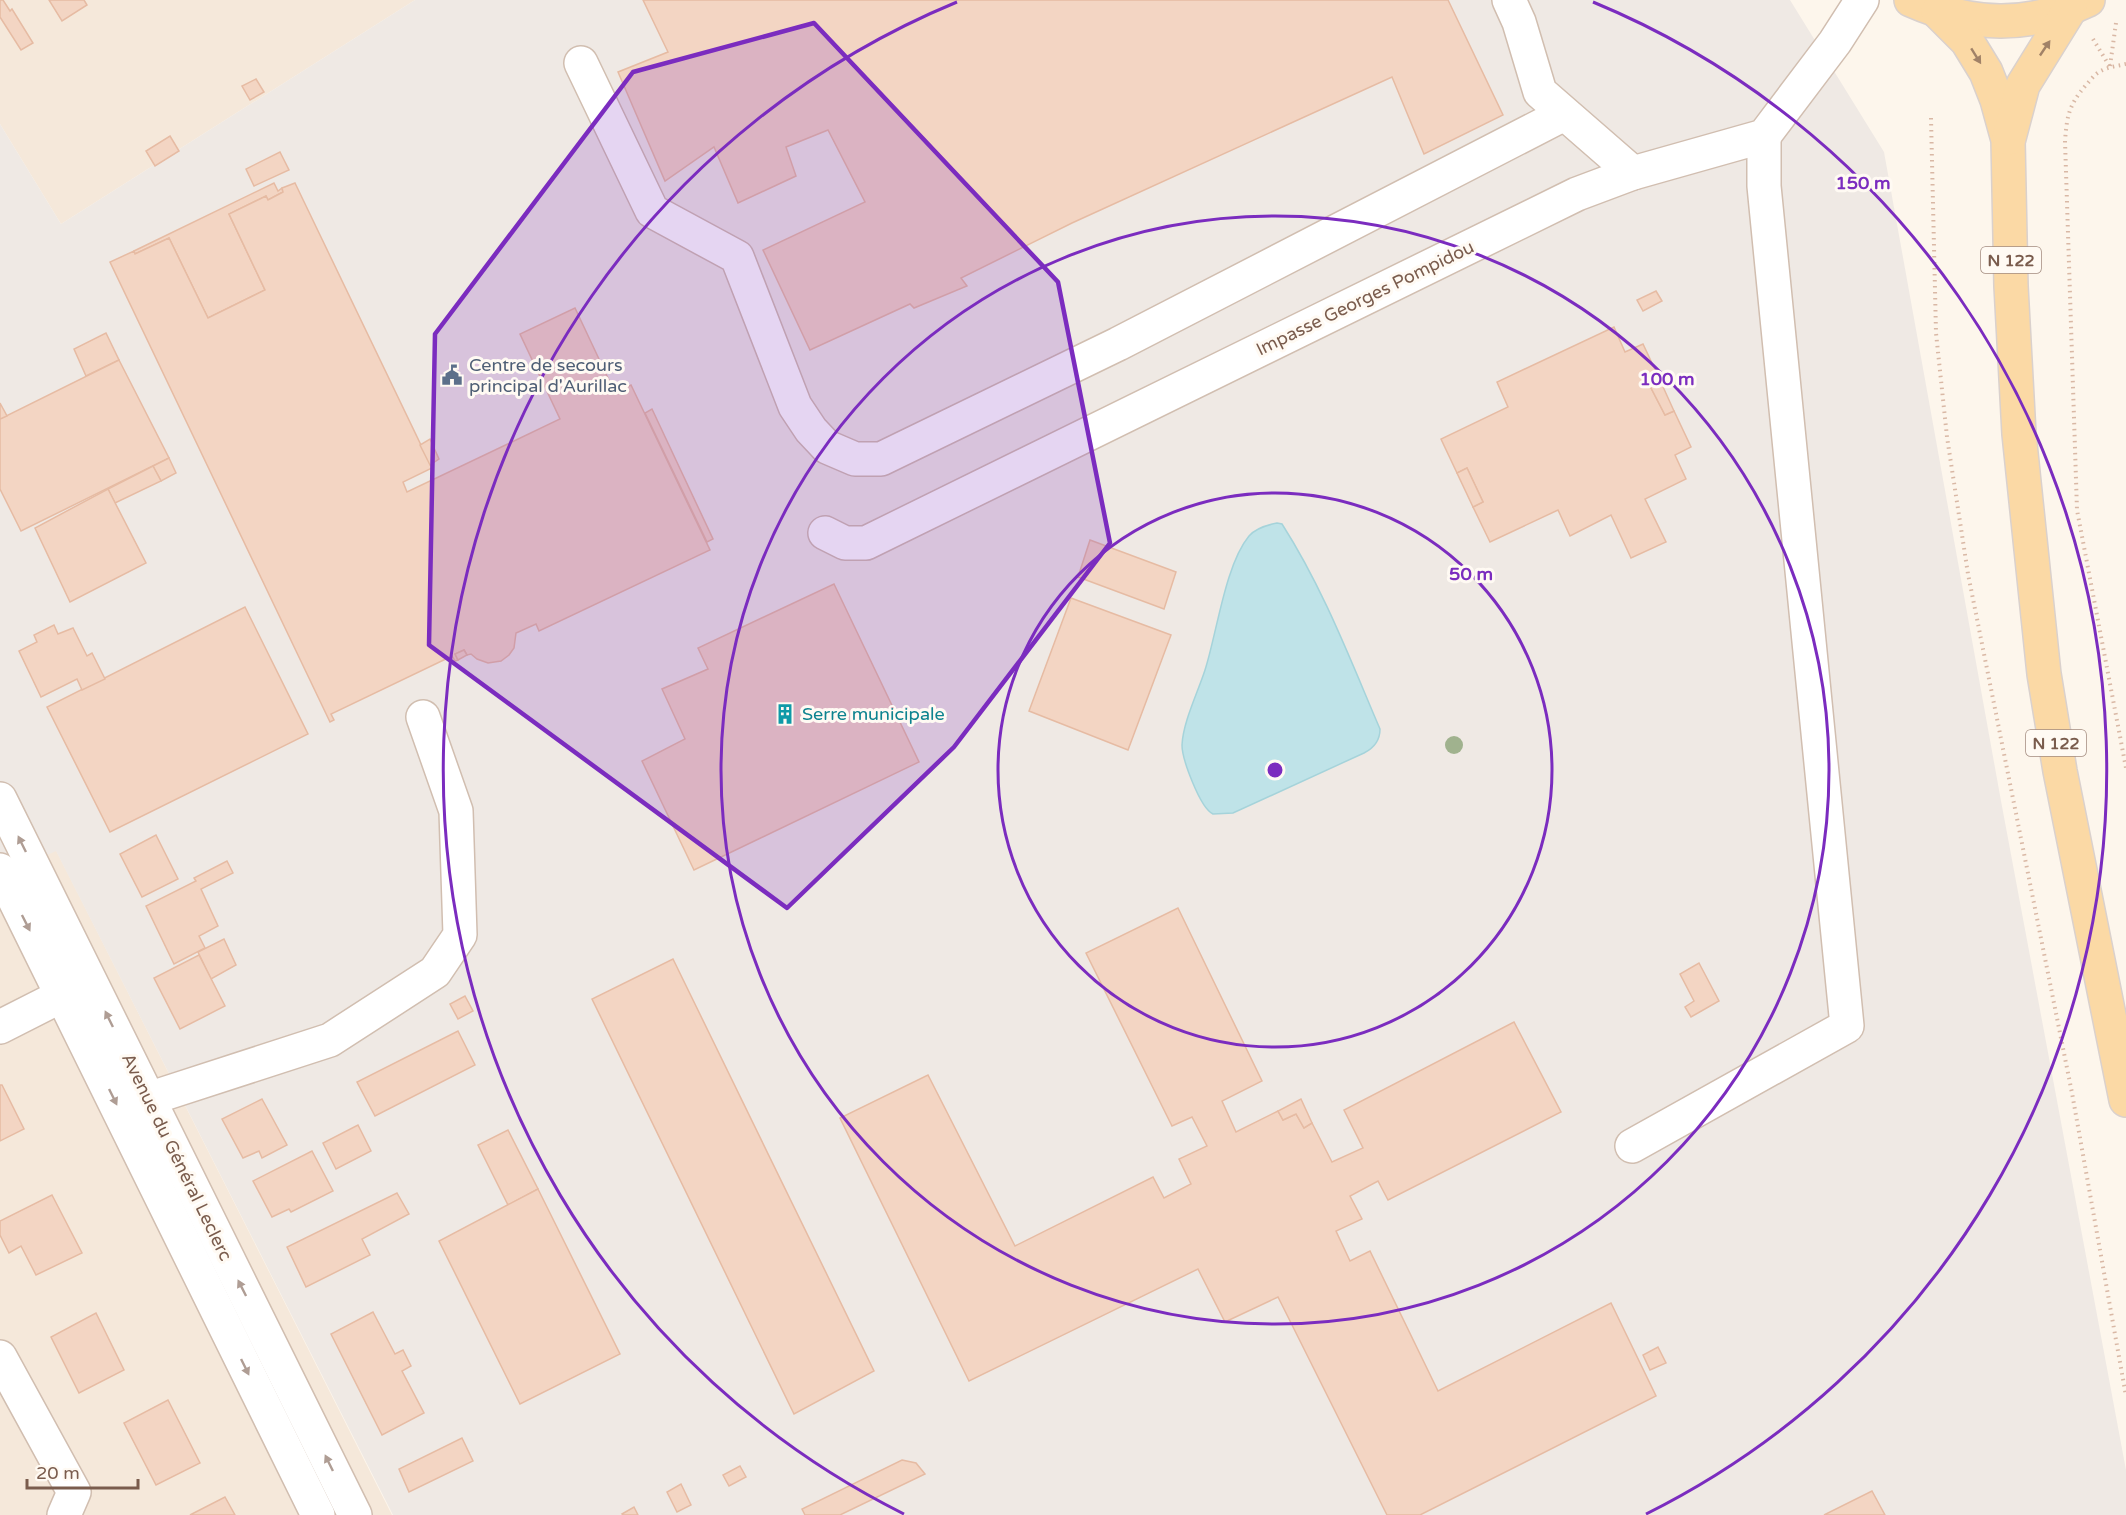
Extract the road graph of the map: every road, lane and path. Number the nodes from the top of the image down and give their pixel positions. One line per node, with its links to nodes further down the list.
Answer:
1 (1509, 0): 9 (street)
2 (1862, 0): 11 (street)
3 (2079, 4): 4 (main road); 12 (main road, N 122, one-way to 3)
4 (1925, 6): 12 (main road, N 122, one-way to 12)
5 (2116, 19): 8 (path)
6 (581, 63): 9 (street)
7 (2126, 64): 8 (path)
8 (2110, 67): 16 (path)
9 (1564, 114): 13 (street)
10 (1931, 118): 25 (path)
11 (1764, 136): 13 (street, Impasse Georges Pompidou); 23 (street)
12 (2008, 140): 22 (main road, N 122)
13 (1633, 173): 14 (street, Impasse Georges Pompidou)
14 (825, 533)
15 (423, 717): 21 (street)
16 (2126, 768)
17 (0, 799): 21 (street, Avenue du Général Leclerc, one-way to 17)
18 (0, 870): 19 (street, Avenue du Général Leclerc, one-way to 19)
19 (63, 995): 20 (street); 27 (street, Avenue du Général Leclerc, one-way to 27)
20 (0, 1027)
21 (148, 1098): 28 (street, Avenue du Général Leclerc, one-way to 21)
22 (2126, 1100)
23 (1632, 1146)
24 (0, 1357): 26 (street)
25 (2126, 1396)
26 (64, 1515)
27 (318, 1515)
28 (355, 1515)

